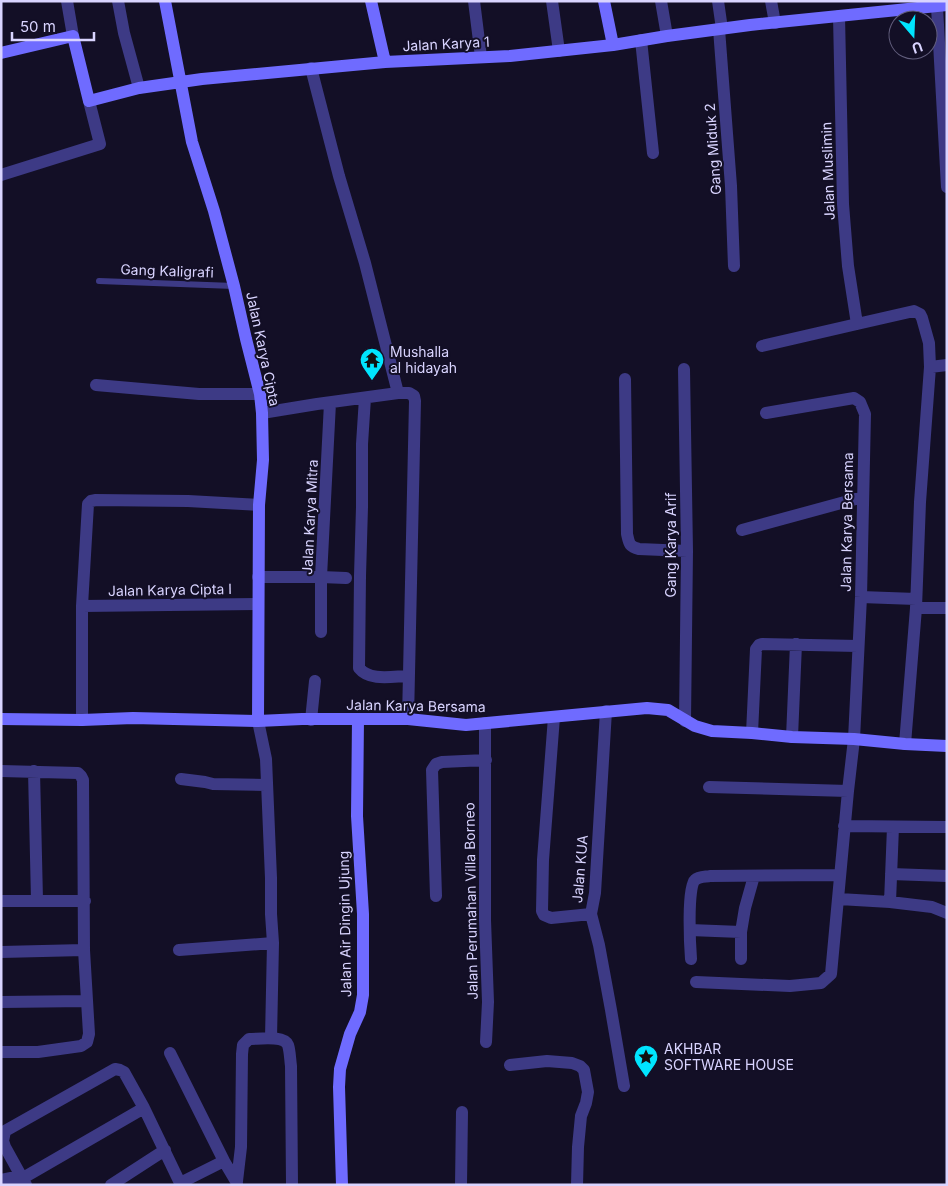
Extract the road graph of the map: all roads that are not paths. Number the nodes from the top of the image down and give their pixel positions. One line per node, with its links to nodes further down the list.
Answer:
1 (67, 1): 16 (street)
2 (118, 1): 26 (street)
3 (165, 1): 25 (street, Jalan Karya Cipta)
4 (371, 1): 23 (street)
5 (474, 1): 22 (street)
6 (552, 1): 20 (street)
7 (604, 1): 19 (street)
8 (662, 1): 17 (street)
9 (718, 1): 15 (street, Gang Miduk 2)
10 (771, 1): 14 (street)
11 (898, 5): 12 (street, Jalan Karya 1); 13 (street, Jalan Karya 1)
12 (942, 6): 30 (street)
13 (839, 16): 14 (street, Jalan Karya 1); 34 (street, Jalan Muslimin)
14 (775, 22): 15 (street, Jalan Karya 1)
15 (720, 29): 17 (street, Jalan Karya 1); 31 (street, Gang Miduk 2)
16 (73, 36): 21 (street); 27 (street)
17 (668, 36): 18 (street, Jalan Karya 1)
18 (641, 40): 19 (street, Jalan Karya 1); 28 (street)
19 (613, 45): 20 (street, Jalan Karya 1)
20 (559, 51): 22 (street, Jalan Karya 1)
21 (1, 53)
22 (481, 57): 23 (street, Jalan Karya 1)
23 (385, 62): 24 (street, Jalan Karya 1)
24 (311, 68): 25 (street, Jalan Karya 1); 41 (street)
25 (180, 81): 26 (street, Jalan Karya 1); 33 (street, Jalan Karya Cipta)
26 (139, 88): 27 (street, Jalan Karya 1)
27 (89, 101): 29 (street)
28 (653, 153)
29 (1, 175)
30 (947, 187)
31 (734, 266)
32 (99, 282): 33 (lane, Gang Kaligrafi)
33 (234, 286): 42 (street, Jalan Karya Cipta)
34 (857, 324): 35 (street); 37 (street)
35 (762, 346)
36 (947, 365): 37 (street)
37 (930, 367): 56 (street)
38 (684, 369): 50 (street, Gang Karya Arif)
39 (625, 379): 50 (street)
40 (96, 385): 42 (street)
41 (398, 393): 43 (street); 62 (street)
42 (260, 394): 45 (street, Jalan Karya Cipta)
43 (365, 398): 44 (street); 62 (street)
44 (330, 403): 45 (street); 52 (street, Jalan Karya Mitra)
45 (262, 413): 48 (street, Jalan Karya Cipta)
46 (766, 413): 47 (street, Jalan Karya Bersama)
47 (863, 497): 49 (street); 54 (street, Jalan Karya Bersama)
48 (259, 505): 51 (street, Jalan Karya Cipta); 57 (street)
49 (742, 530)
50 (687, 551): 72 (street, Gang Karya Arif)
51 (258, 577): 52 (street); 55 (street, Jalan Karya Cipta)
52 (321, 577): 53 (street); 59 (street, Jalan Karya Mitra)
53 (346, 578)
54 (861, 597): 56 (street); 61 (street, Jalan Karya Bersama)
55 (258, 604): 57 (street, Jalan Karya Cipta I); 71 (street, Jalan Karya Cipta)
56 (916, 604): 58 (street); 77 (street)
57 (82, 606): 69 (street)
58 (947, 608)
59 (321, 632)
60 (796, 644): 61 (street); 74 (street); 75 (street)
61 (858, 646): 76 (street, Jalan Karya Bersama)
62 (409, 676): 68 (street)
63 (315, 681): 70 (street)
64 (606, 711): 65 (street, Jalan Karya Bersama); 72 (street, Jalan Karya Bersama); 100 (street, Jalan KUA)
65 (554, 717): 73 (street, Jalan Karya Bersama); 100 (street)
66 (1, 719): 69 (street, Jalan Karya Bersama)
67 (358, 719): 68 (street, Jalan Karya Bersama); 70 (street, Jalan Karya Bersama); 128 (street, Jalan Air Dingin Ujung)
68 (408, 719): 73 (street, Jalan Karya Bersama)
69 (82, 720): 71 (street, Jalan Karya Bersama)
70 (311, 720): 71 (street, Jalan Karya Bersama)
71 (258, 721): 83 (street)
72 (685, 721): 74 (street, Jalan Karya Bersama)
73 (485, 723): 79 (street, Jalan Perumahan Villa Borneo)
74 (752, 733): 75 (street, Jalan Karya Bersama)
75 (792, 737): 76 (street, Jalan Karya Bersama)
76 (854, 739): 77 (street, Jalan Karya Bersama); 85 (street)
77 (906, 744): 78 (street, Jalan Karya Bersama)
78 (947, 746)
79 (486, 760): 93 (street); 113 (street, Jalan Perumahan Villa Borneo)
80 (1, 771): 81 (street)
81 (34, 771): 95 (street); 97 (street)
82 (181, 779): 83 (street)
83 (266, 785): 103 (street)
84 (709, 788): 85 (street)
85 (848, 791): 86 (street)
86 (844, 826): 87 (street); 90 (street)
87 (893, 827): 88 (street); 89 (street)
88 (947, 828)
89 (891, 874): 92 (street); 98 (street)
90 (840, 875): 91 (street); 94 (street)
91 (754, 876): 101 (street); 102 (street)
92 (947, 876)
93 (436, 896)
94 (839, 899): 98 (street); 109 (street)
95 (37, 900): 96 (street); 97 (street)
96 (1, 901)
97 (85, 901): 104 (street)
98 (890, 902): 99 (street)
99 (947, 913)
100 (591, 914): 117 (street, Jalan KUA)
101 (690, 930): 102 (street); 107 (street)
102 (741, 932): 108 (street)
103 (273, 944): 105 (street); 112 (street)
104 (84, 950): 106 (street); 110 (street)
105 (179, 950)
106 (1, 952)
107 (691, 959)
108 (741, 959)
109 (696, 982)
110 (87, 1001): 111 (street); 114 (street)
111 (1, 1002)
112 (271, 1038): 124 (street); 127 (street)
113 (486, 1042)
114 (1, 1052)
115 (170, 1053): 121 (street)
116 (510, 1065): 130 (street)
117 (624, 1086)
118 (144, 1108): 120 (street); 123 (street); 123 (street)
119 (462, 1112): 129 (street)
120 (164, 1150): 125 (street); 126 (street)
121 (224, 1161): 124 (street); 125 (street)
122 (1, 1180): 123 (street)
123 (24, 1182)
124 (238, 1183)
125 (181, 1184)
126 (111, 1185)
127 (292, 1185)
128 (342, 1185)
129 (461, 1185)
130 (577, 1185)

